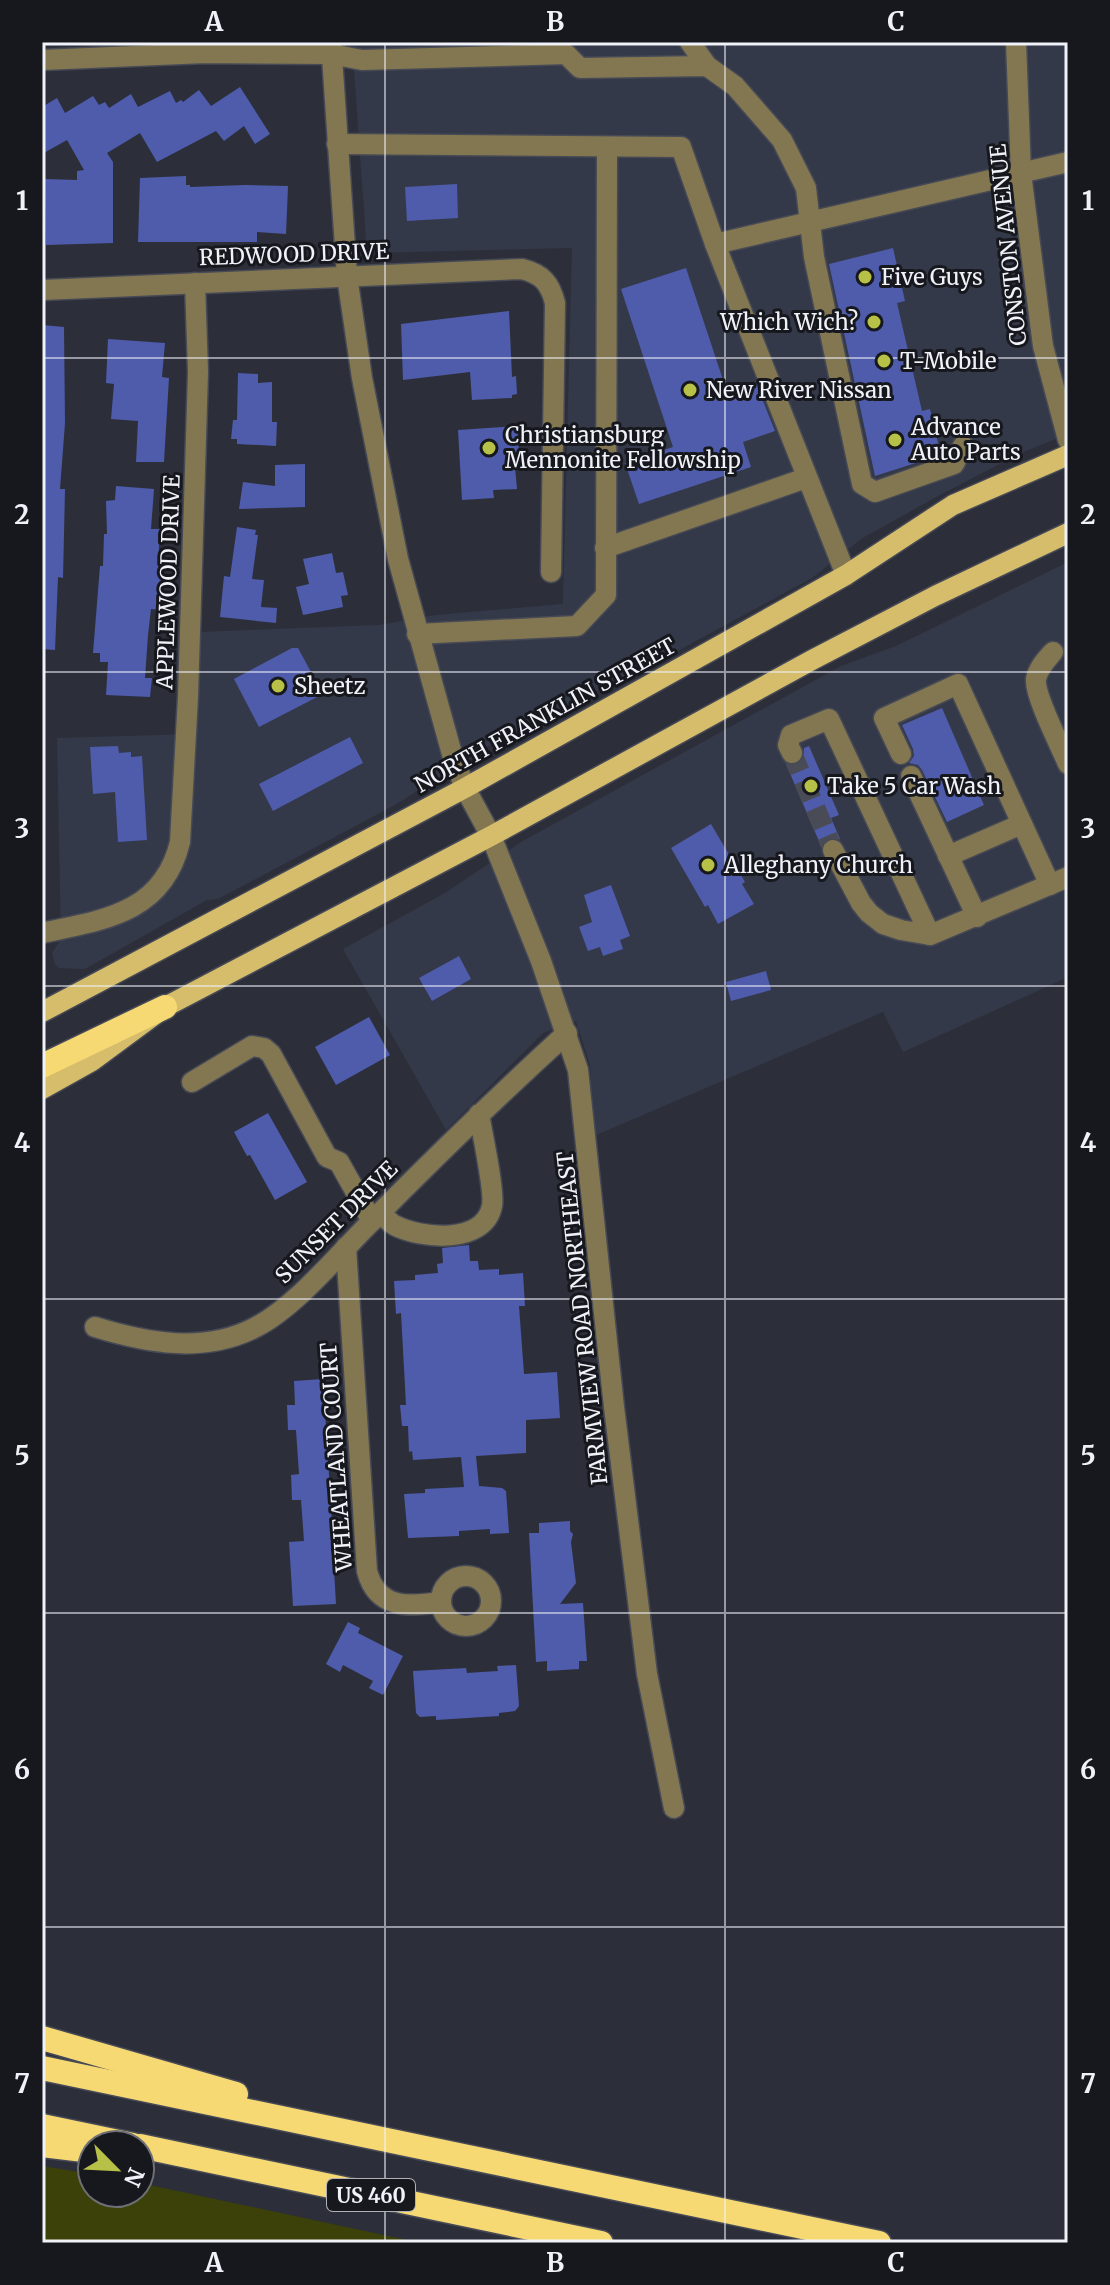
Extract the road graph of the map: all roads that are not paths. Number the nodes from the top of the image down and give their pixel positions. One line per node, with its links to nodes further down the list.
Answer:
1 (690, 42): 6 (street)
2 (1016, 42): 10 (street, CONSTON AVENUE)
3 (331, 48): 4 (street); 5 (street); 7 (street, FARMVIEW ROAD NORTHEAST)
4 (566, 48): 6 (street)
5 (42, 60)
6 (707, 66): 11 (street)
7 (337, 144): 8 (street); 13 (street, FARMVIEW ROAD NORTHEAST)
8 (607, 147): 12 (street); 23 (street)
9 (1068, 162): 10 (street)
10 (1021, 173): 11 (street); 16 (street, CONSTON AVENUE)
11 (810, 221): 12 (street); 17 (street)
12 (715, 244): 19 (street)
13 (347, 276): 14 (street, REDWOOD DRIVE); 24 (street, REDWOOD DRIVE); 26 (street, FARMVIEW ROAD NORTHEAST)
14 (195, 283): 15 (street, REDWOOD DRIVE); 39 (street, APPLEWOOD DRIVE)
15 (42, 290)
16 (1068, 440)
17 (963, 446)
18 (1068, 455): 25 (main road, NORTH FRANKLIN STREET)
19 (806, 478): 23 (street); 25 (street)
20 (1068, 533): 21 (main road)
21 (1041, 545): 22 (street); 34 (main road)
22 (1068, 547)
23 (605, 548): 26 (street)
24 (551, 572)
25 (846, 575): 32 (main road, NORTH FRANKLIN STREET)
26 (417, 634): 32 (street, FARMVIEW ROAD NORTHEAST)
27 (1068, 735): 30 (street)
28 (792, 753): 40 (street)
29 (901, 754): 33 (street)
30 (1068, 764)
31 (911, 776): 36 (street)
32 (465, 788): 34 (street, FARMVIEW ROAD NORTHEAST); 42 (main road, NORTH FRANKLIN STREET)
33 (1022, 824): 36 (street); 37 (street)
34 (491, 836): 41 (main road); 43 (street, FARMVIEW ROAD NORTHEAST)
35 (833, 850): 40 (street)
36 (948, 856): 38 (street)
37 (1059, 881): 38 (street)
38 (977, 917): 40 (street)
39 (42, 933)
40 (930, 935)
41 (165, 1007): 44 (highway); 46 (main road)
42 (43, 1010)
43 (567, 1033): 47 (street, SUNSET DRIVE); 52 (street, FARMVIEW ROAD NORTHEAST)
44 (42, 1066)
45 (192, 1082): 48 (street)
46 (42, 1089)
47 (479, 1114): 48 (street, SUNSET DRIVE); 48 (street)
48 (376, 1217): 49 (street, SUNSET DRIVE)
49 (346, 1247): 50 (street, SUNSET DRIVE); 51 (street, WHEATLAND COURT)
50 (95, 1327)
51 (441, 1602)
52 (674, 1808)
53 (42, 2028): 55 (highway)
54 (42, 2038): 55 (highway)
55 (77, 2048): 62 (highway)
56 (42, 2068): 62 (highway, US 460)
57 (42, 2126): 58 (highway)
58 (76, 2133)
59 (42, 2145): 60 (highway)
60 (76, 2149)
61 (156, 2149): 64 (highway, US 460)
62 (429, 2149): 66 (highway, US 460)
63 (156, 2160): 64 (highway)
64 (290, 2178): 65 (highway, US 460)
65 (601, 2243)
66 (879, 2243)

